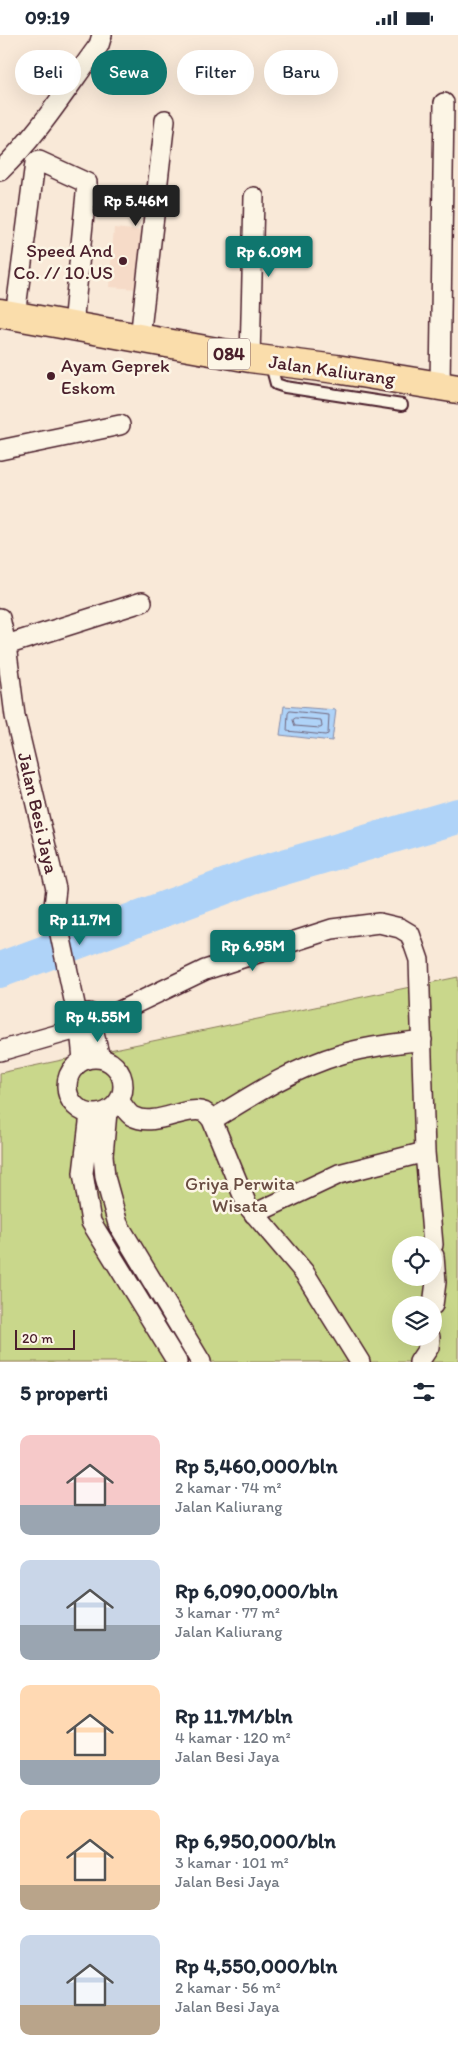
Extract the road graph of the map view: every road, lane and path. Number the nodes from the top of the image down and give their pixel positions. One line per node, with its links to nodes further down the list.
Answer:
1 (102, 35): 4 (street)
2 (444, 103): 10 (street)
3 (165, 120): 8 (street)
4 (0, 171)
5 (254, 197): 9 (street)
6 (8, 315): 7 (main road, Jalan Kaliurang / 084); 7 (street)
7 (73, 326): 8 (main road, Jalan Kaliurang / 084)
8 (140, 338): 9 (main road, Jalan Kaliurang / 084)
9 (263, 359): 10 (main road, Jalan Kaliurang / 084); 11 (lane)
10 (449, 388)
11 (402, 405)
12 (120, 425): 13 (street)
13 (0, 450)
14 (142, 602): 16 (street)
15 (0, 618): 16 (street, Jalan Besi Jaya)
16 (3, 646): 17 (street, Jalan Besi Jaya)
17 (86, 1027): 18 (street); 19 (street); 20 (street, Jalan Besi Jaya)
18 (422, 1040): 22 (street); 23 (street)
19 (0, 1051)
20 (91, 1059): 21 (street); 21 (street)
21 (105, 1109): 22 (street); 27 (street); 28 (street)
22 (212, 1120): 24 (street)
23 (426, 1152): 24 (street); 25 (street)
24 (254, 1215): 29 (street)
25 (432, 1236)
26 (429, 1346): 30 (street)
27 (178, 1362)
28 (202, 1362)
29 (360, 1362)
30 (419, 1362)

